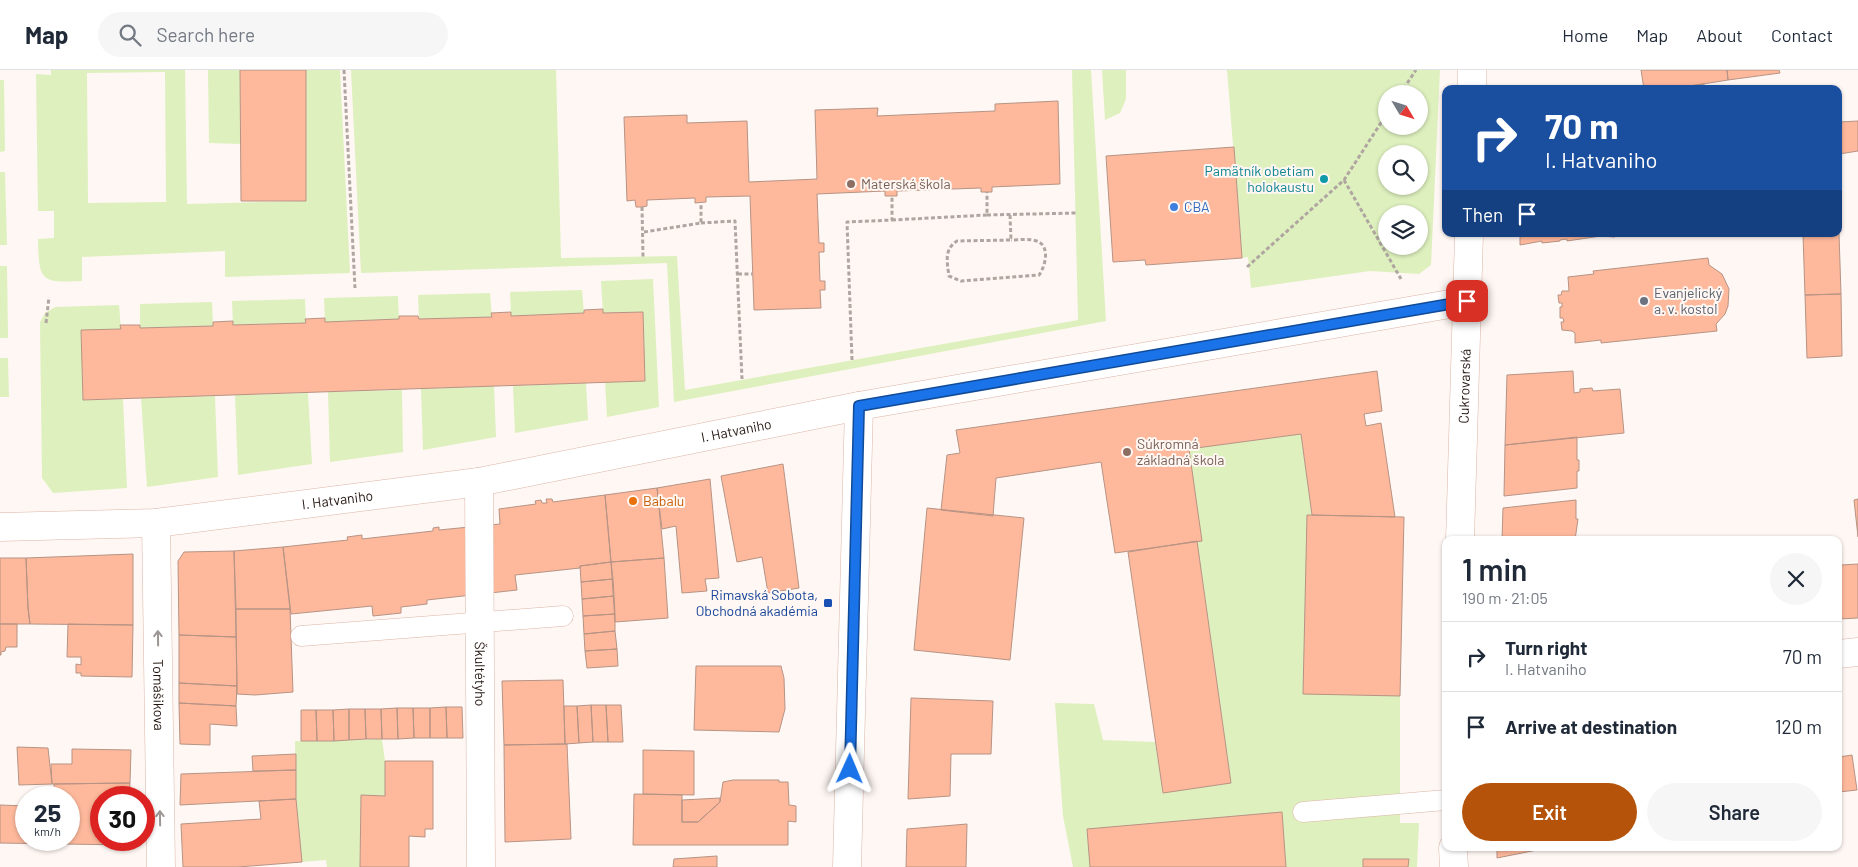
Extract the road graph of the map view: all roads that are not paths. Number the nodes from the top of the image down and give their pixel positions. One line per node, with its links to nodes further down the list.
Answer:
1 (1472, 70): 2 (street)
2 (1472, 85)
3 (1469, 237): 4 (street, Cukrovarská)
4 (1467, 301): 5 (street, I. Hatvaniho); 9 (street, Cukrovarská)
5 (859, 406): 6 (street, I. Hatvaniho); 20 (street)
6 (479, 482): 7 (street, I. Hatvaniho); 11 (street, Škultétyho)
7 (156, 523): 8 (street, I. Hatvaniho); 18 (street, Tomášikova, one-way to 7)
8 (0, 528)
9 (1460, 536)
10 (563, 616): 11 (lane)
11 (480, 623): 12 (lane); 19 (street, Škultétyho)
12 (301, 636)
13 (1858, 652): 14 (street)
14 (1842, 654)
15 (1442, 800): 16 (lane)
16 (1303, 812)
17 (1453, 851): 21 (street)
18 (161, 867)
19 (481, 867)
20 (848, 867)
21 (1454, 867)

